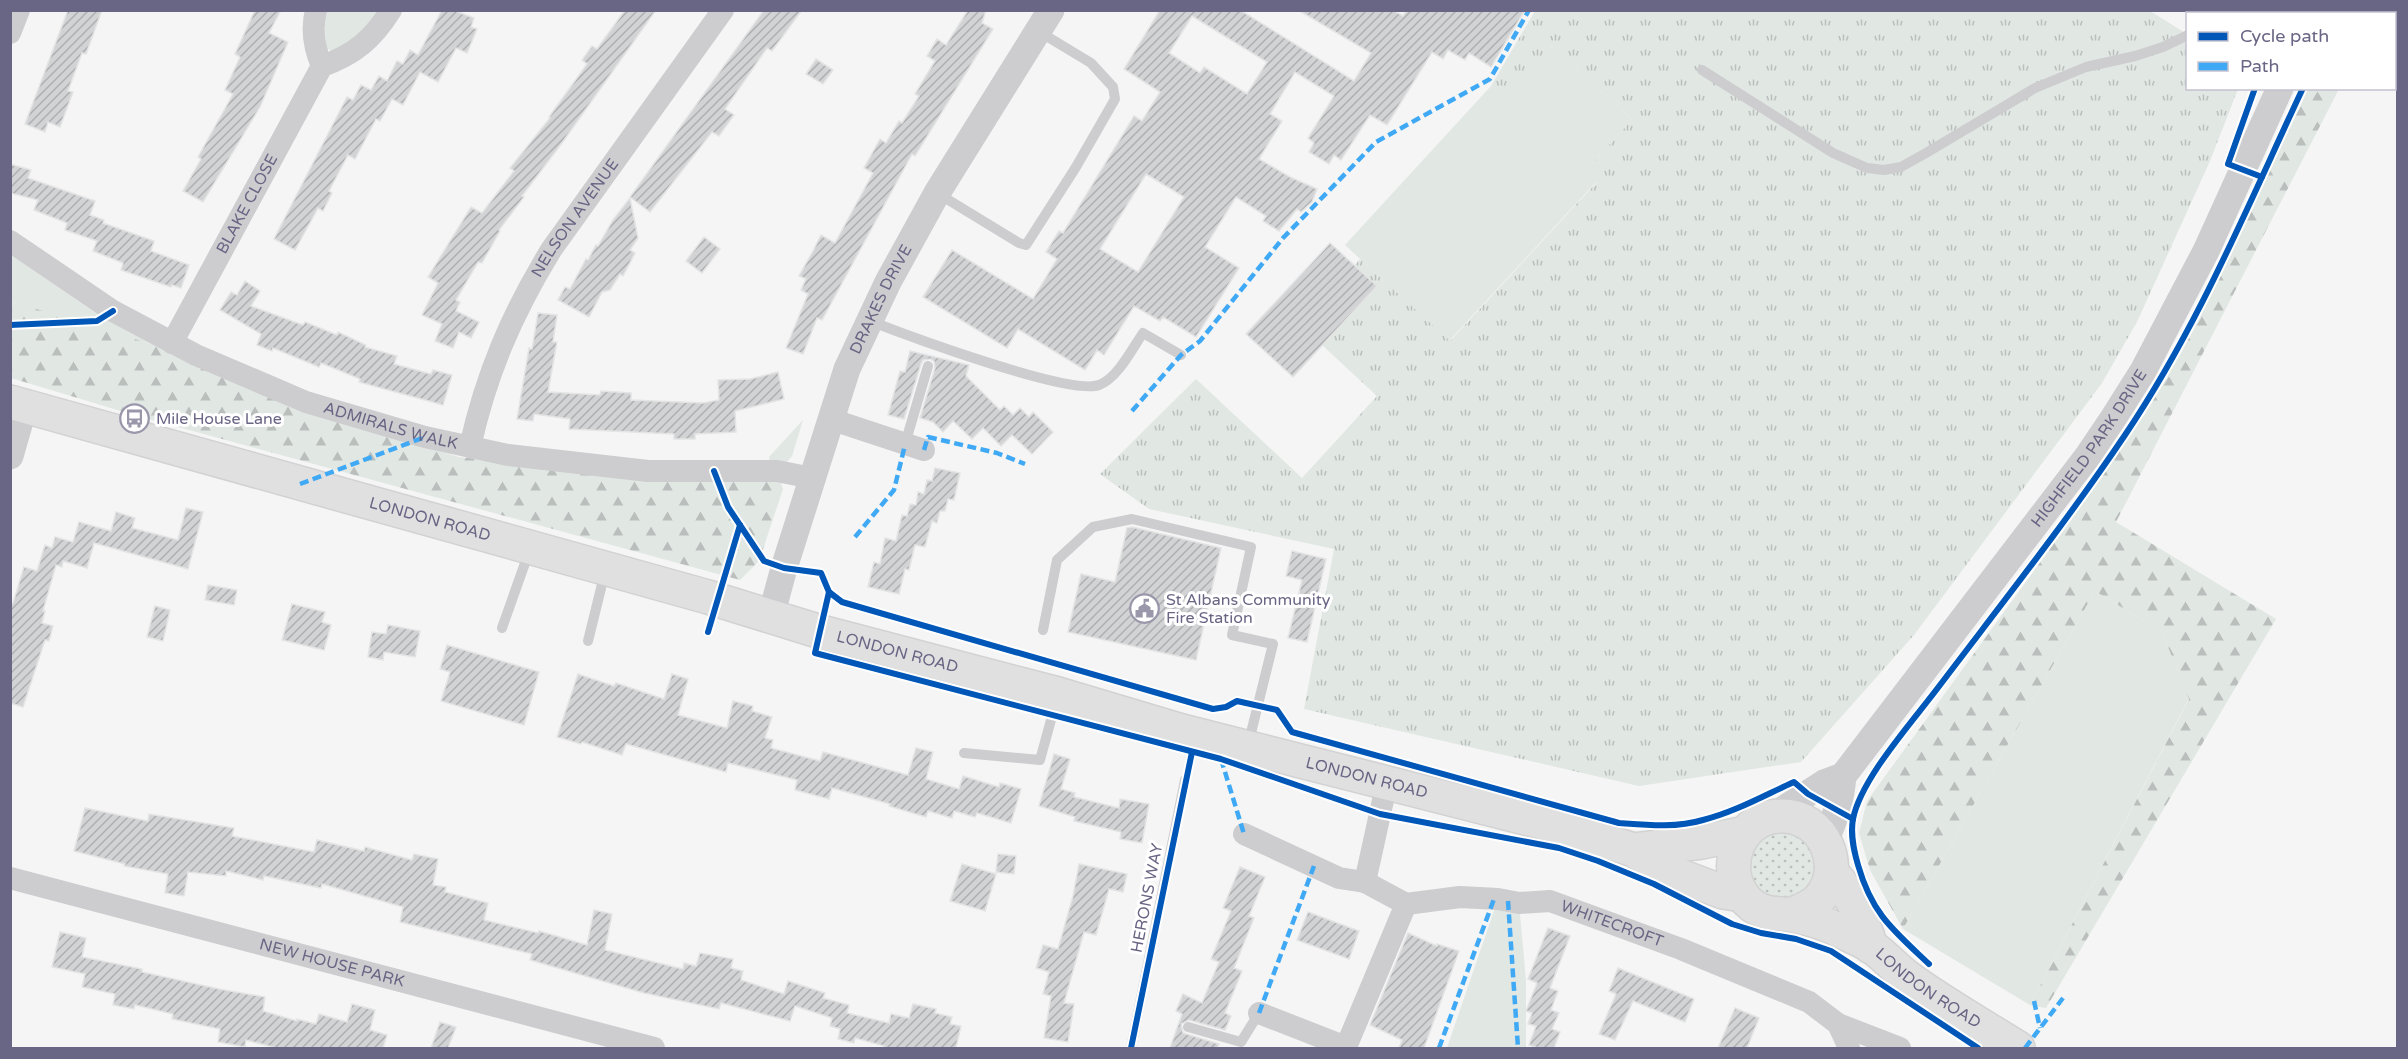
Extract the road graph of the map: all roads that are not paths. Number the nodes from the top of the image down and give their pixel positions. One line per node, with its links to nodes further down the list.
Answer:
1 (19, 10): 6 (street)
2 (316, 10): 8 (street)
3 (391, 10): 8 (street)
4 (723, 10): 19 (street, NELSON AVENUE)
5 (1044, 21): 11 (street, DRAKES DRIVE); 11 (lane)
6 (10, 33)
7 (2186, 37): 9 (lane)
8 (322, 66): 14 (street, BLAKE CLOSE)
9 (1702, 70)
10 (2279, 90): 32 (street, HIGHFIELD PARK DRIVE)
11 (937, 193): 13 (street, DRAKES DRIVE)
12 (10, 241): 14 (street, ADMIRALS WALK)
13 (870, 321): 15 (lane); 18 (street, DRAKES DRIVE)
14 (172, 343): 19 (street, ADMIRALS WALK)
15 (1181, 355)
16 (928, 366): 20 (lane)
17 (14, 403): 21 (street); 23 (main road, LONDON ROAD)
18 (830, 419): 20 (street); 22 (street, DRAKES DRIVE)
19 (471, 447): 22 (street, ADMIRALS WALK)
20 (915, 447)
21 (10, 456)
22 (812, 478): 25 (street, DRAKES DRIVE)
23 (530, 548): 24 (main road, LONDON ROAD); 26 (lane)
24 (606, 569): 25 (main road, LONDON ROAD); 28 (lane)
25 (771, 616): 29 (main road, LONDON ROAD)
26 (502, 628)
27 (1043, 630): 30 (lane)
28 (588, 641)
29 (1058, 694): 30 (main road, LONDON ROAD); 31 (lane)
30 (1247, 748): 34 (main road, LONDON ROAD)
31 (964, 753)
32 (1843, 776): 35 (street, HIGHFIELD PARK DRIVE); 38 (street, HIGHFIELD PARK DRIVE)
33 (1185, 780): 51 (lane, HERONS WAY)
34 (1387, 782): 39 (main road, LONDON ROAD); 42 (street)
35 (1773, 816): 36 (main road, LONDON ROAD); 38 (main road)
36 (1745, 833): 39 (main road, LONDON ROAD); 43 (main road)
37 (1244, 834): 42 (street)
38 (1826, 840): 40 (main road)
39 (1634, 850): 43 (main road, LONDON ROAD)
40 (1832, 873): 45 (main road); 46 (main road, LONDON ROAD)
41 (10, 878): 50 (street, NEW HOUSE PARK)
42 (1365, 882): 44 (street)
43 (1742, 895): 45 (main road, LONDON ROAD)
44 (1407, 904): 47 (street); 48 (street, WHITECROFT)
45 (1790, 915): 46 (main road, LONDON ROAD)
46 (1871, 946): 54 (main road, LONDON ROAD)
47 (1259, 1013): 49 (lane)
48 (1838, 1023): 52 (street); 53 (street)
49 (1188, 1028)
50 (654, 1048)
51 (1131, 1048)
52 (1849, 1048)
53 (1900, 1048)
54 (2018, 1048)

